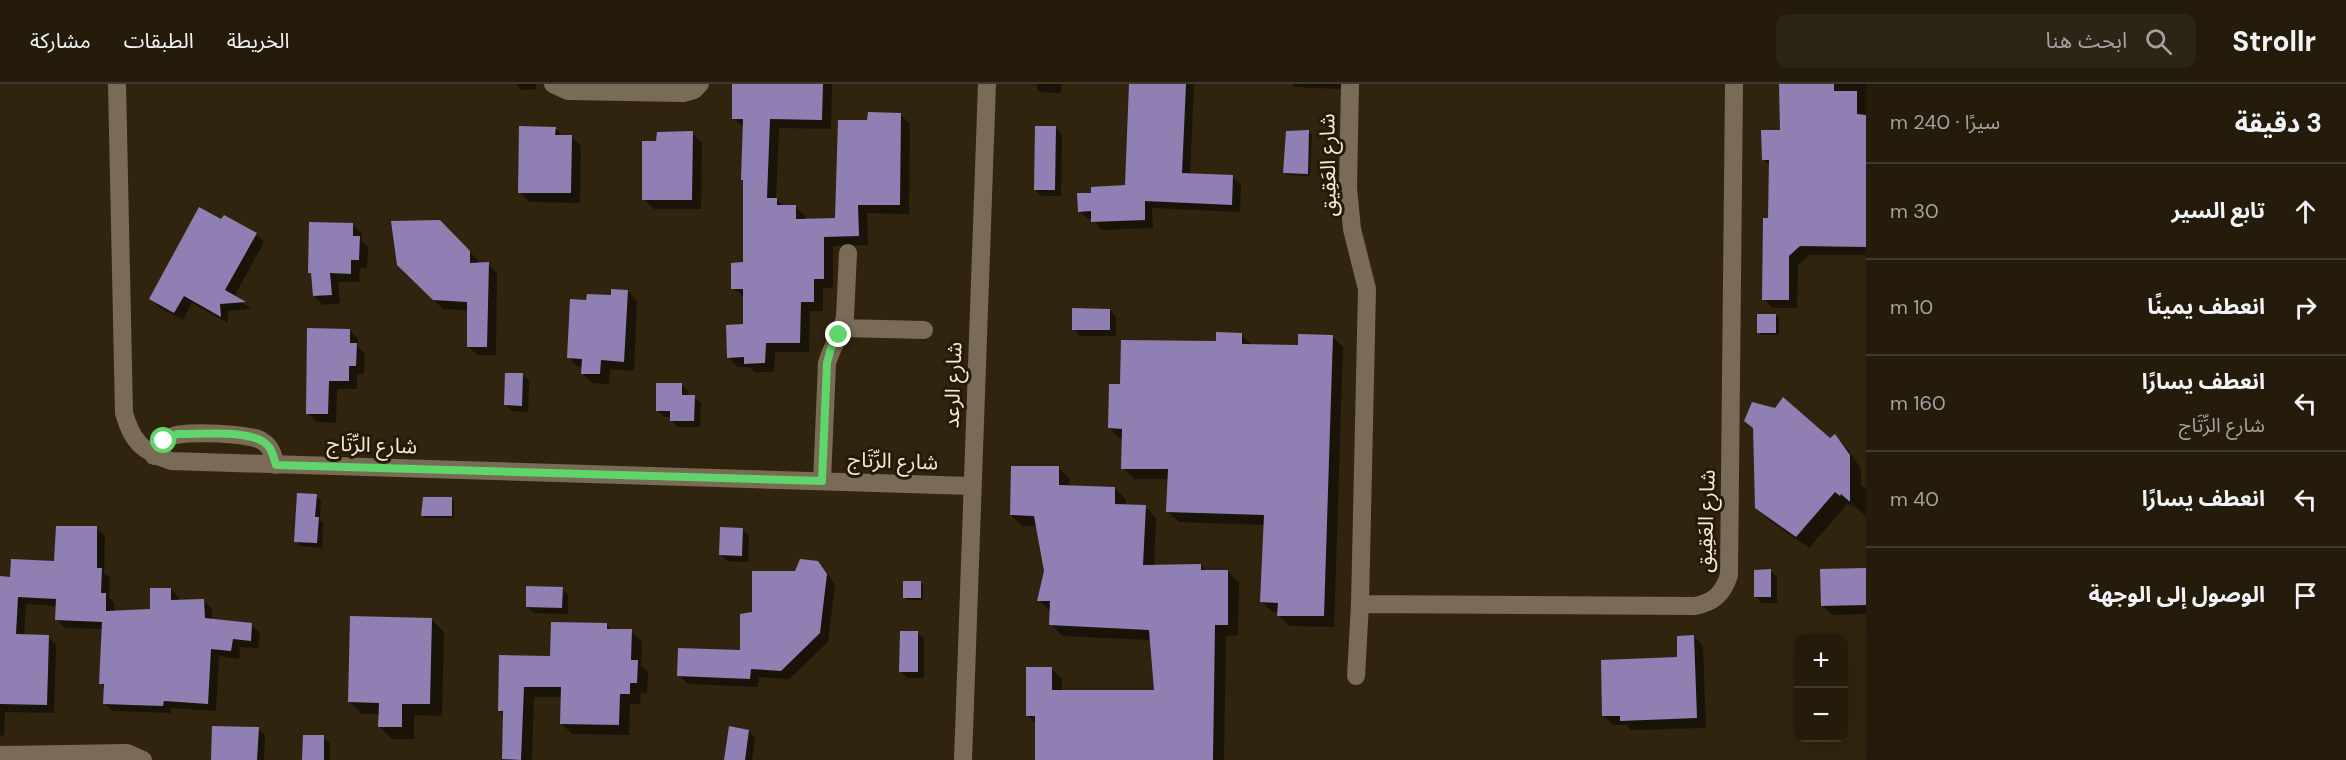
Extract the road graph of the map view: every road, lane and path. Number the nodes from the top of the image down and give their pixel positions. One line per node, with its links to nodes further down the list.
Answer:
1 (117, 84): 10 (street)
2 (553, 84): 3 (street)
3 (700, 84)
4 (987, 84): 13 (street, شارع الرعد)
5 (1350, 84): 14 (street, شارع العَقِيق)
6 (1734, 84): 14 (street, شارع العَقِيق)
7 (848, 253): 8 (street)
8 (843, 328): 9 (street); 12 (street)
9 (924, 330)
10 (154, 456): 11 (street, شارع الرِّتَاج); 11 (street)
11 (276, 465): 12 (street, شارع الرِّتَاج)
12 (822, 481): 13 (street, شارع الرِّتَاج)
13 (972, 486): 18 (street, شارع الرعد)
14 (1360, 604): 15 (street, شارع العَقِيق)
15 (1356, 676)
16 (0, 758): 17 (street)
17 (143, 760)
18 (963, 760)

